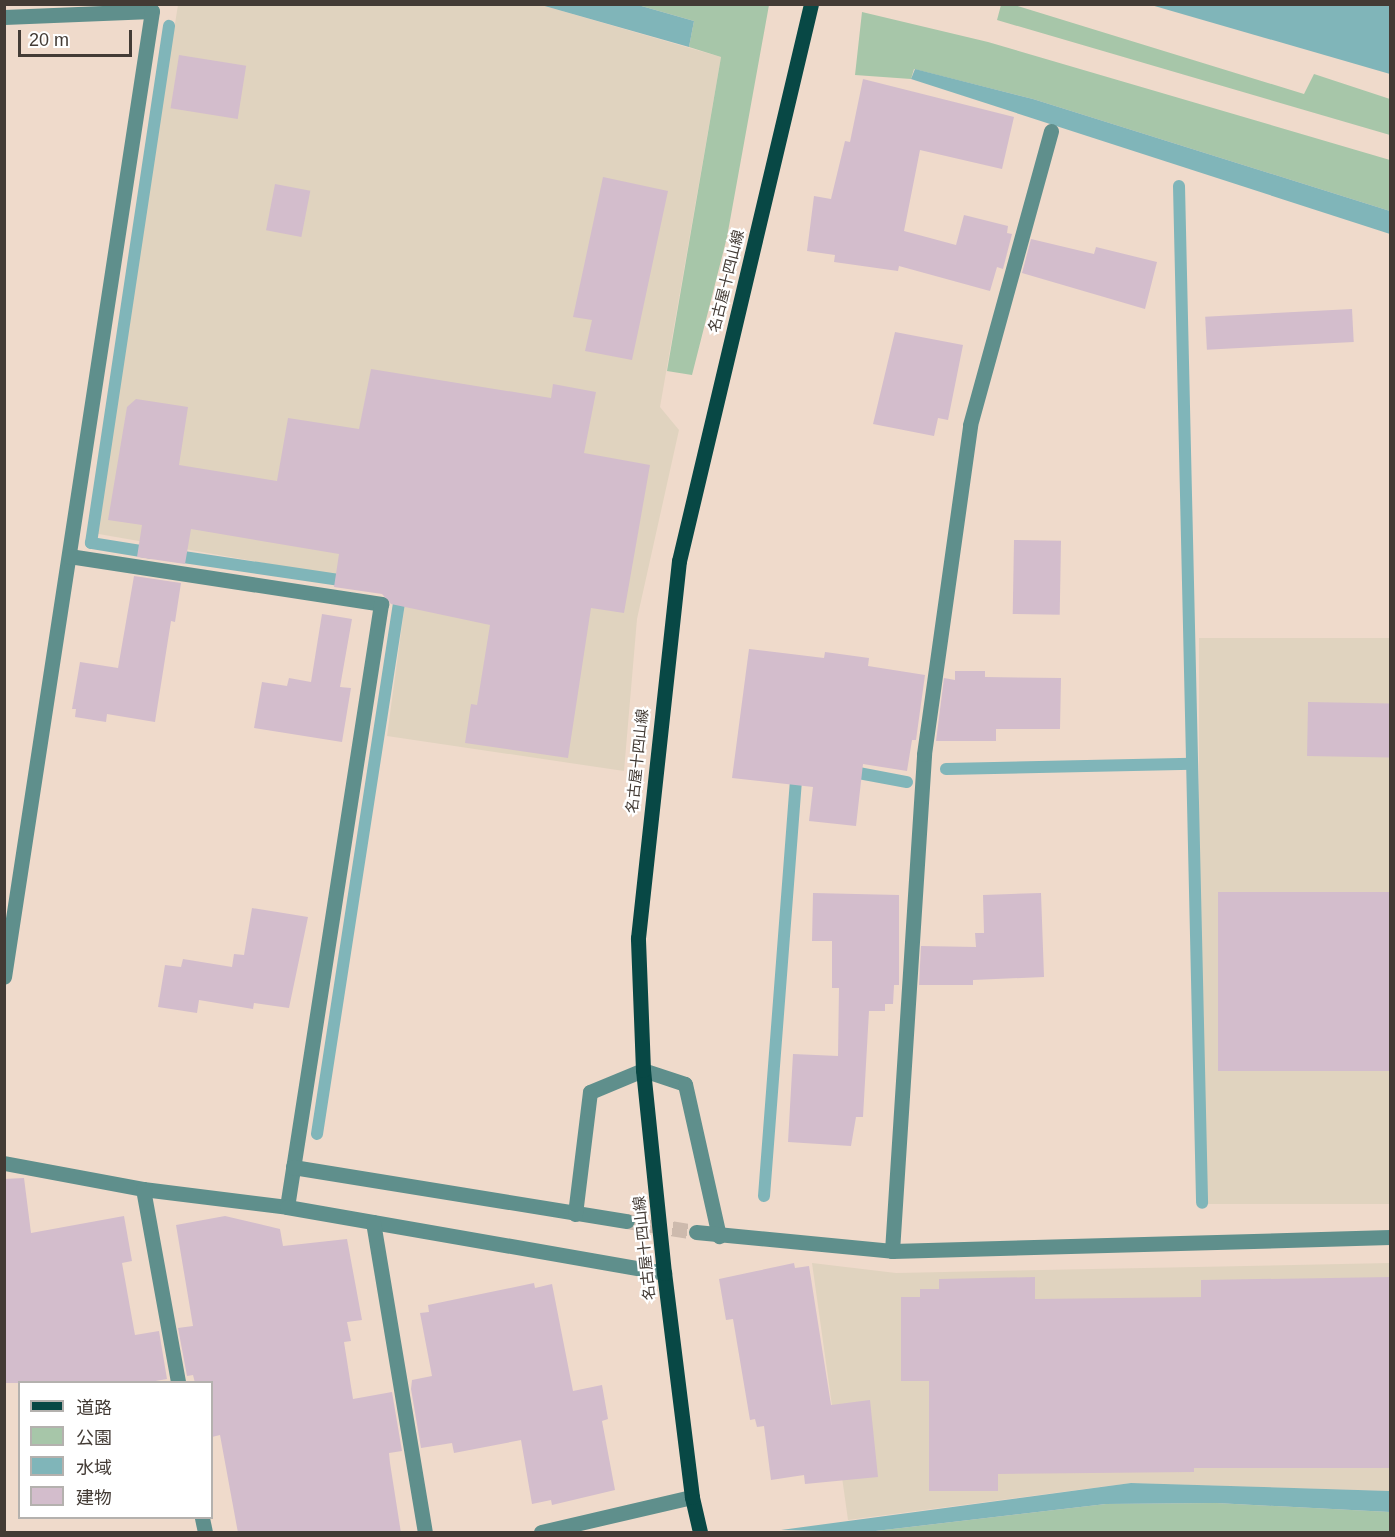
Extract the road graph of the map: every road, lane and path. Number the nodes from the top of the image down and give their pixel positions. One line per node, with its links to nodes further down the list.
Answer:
1 (812, 4): 6 (main road, 名古屋十四山線)
2 (4, 17): 4 (street)
3 (1051, 131): 17 (street)
4 (69, 556): 5 (street); 8 (street)
5 (4, 977)
6 (643, 1070): 11 (street); 15 (street); 18 (main road, 名古屋十四山線)
7 (4, 1163): 9 (street)
8 (293, 1167): 10 (street); 11 (street)
9 (143, 1189): 10 (street); 19 (street)
10 (287, 1207): 13 (street)
11 (575, 1214): 12 (street)
12 (627, 1221)
13 (374, 1222): 18 (street); 21 (street)
14 (696, 1232): 15 (street)
15 (719, 1236): 17 (street)
16 (1390, 1238): 17 (street)
17 (892, 1251)
18 (664, 1273): 20 (main road, 名古屋十四山線)
19 (178, 1381)
20 (692, 1497): 22 (street); 23 (main road, 名古屋十四山線)
21 (425, 1533)
22 (541, 1533)
23 (700, 1533)

